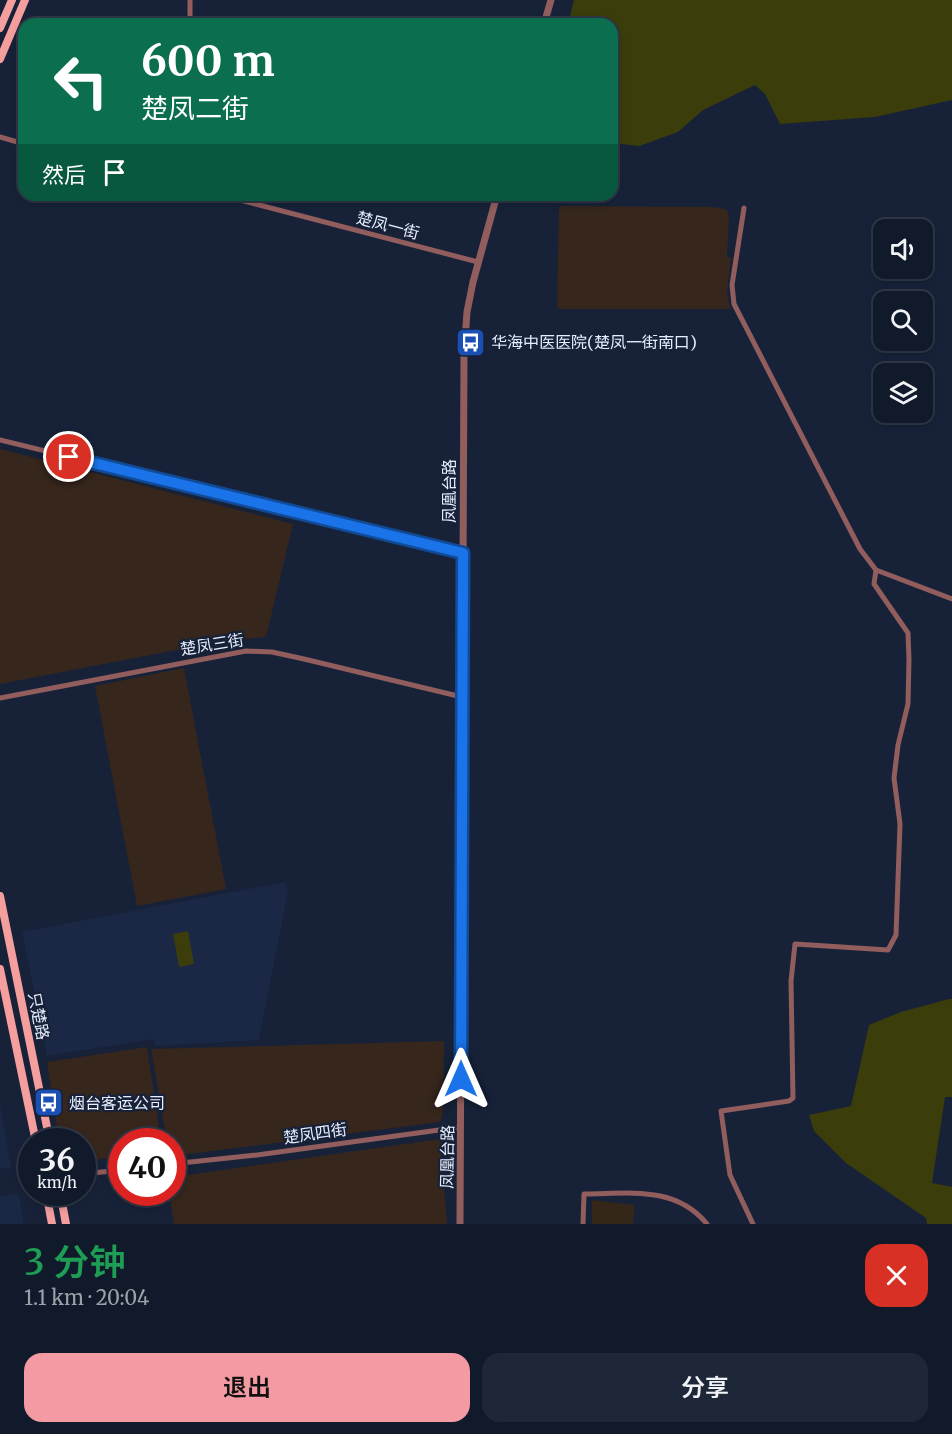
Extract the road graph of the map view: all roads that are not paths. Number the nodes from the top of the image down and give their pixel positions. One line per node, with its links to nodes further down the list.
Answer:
1 (12, 0): 7 (main road)
2 (25, 0): 8 (main road)
3 (190, 0): 5 (street)
4 (551, 0): 6 (street)
5 (190, 18)
6 (546, 18)
7 (0, 28)
8 (0, 59)
9 (0, 137): 10 (street)
10 (18, 142)
11 (244, 201): 14 (street, 楚凤一街)
12 (495, 201): 14 (street, 凤凰台路)
13 (744, 208): 17 (street)
14 (478, 262): 16 (street, 凤凰台路)
15 (0, 440): 16 (street)
16 (463, 553): 19 (street, 凤凰台路)
17 (876, 570): 18 (street); 34 (street)
18 (952, 599)
19 (462, 697): 20 (street, 楚凤三街); 23 (street, 凤凰台路)
20 (0, 698)
21 (0, 896): 25 (main road, 只楚路)
22 (0, 969): 24 (main road, 只楚路)
23 (461, 1127): 26 (street, 楚凤四街); 31 (street, 凤凰台路)
24 (33, 1128)
25 (47, 1128)
26 (186, 1163)
27 (49, 1206): 29 (main road)
28 (63, 1206): 30 (main road)
29 (52, 1224)
30 (66, 1224)
31 (460, 1224)
32 (583, 1224): 33 (street)
33 (707, 1224)
34 (753, 1224)

